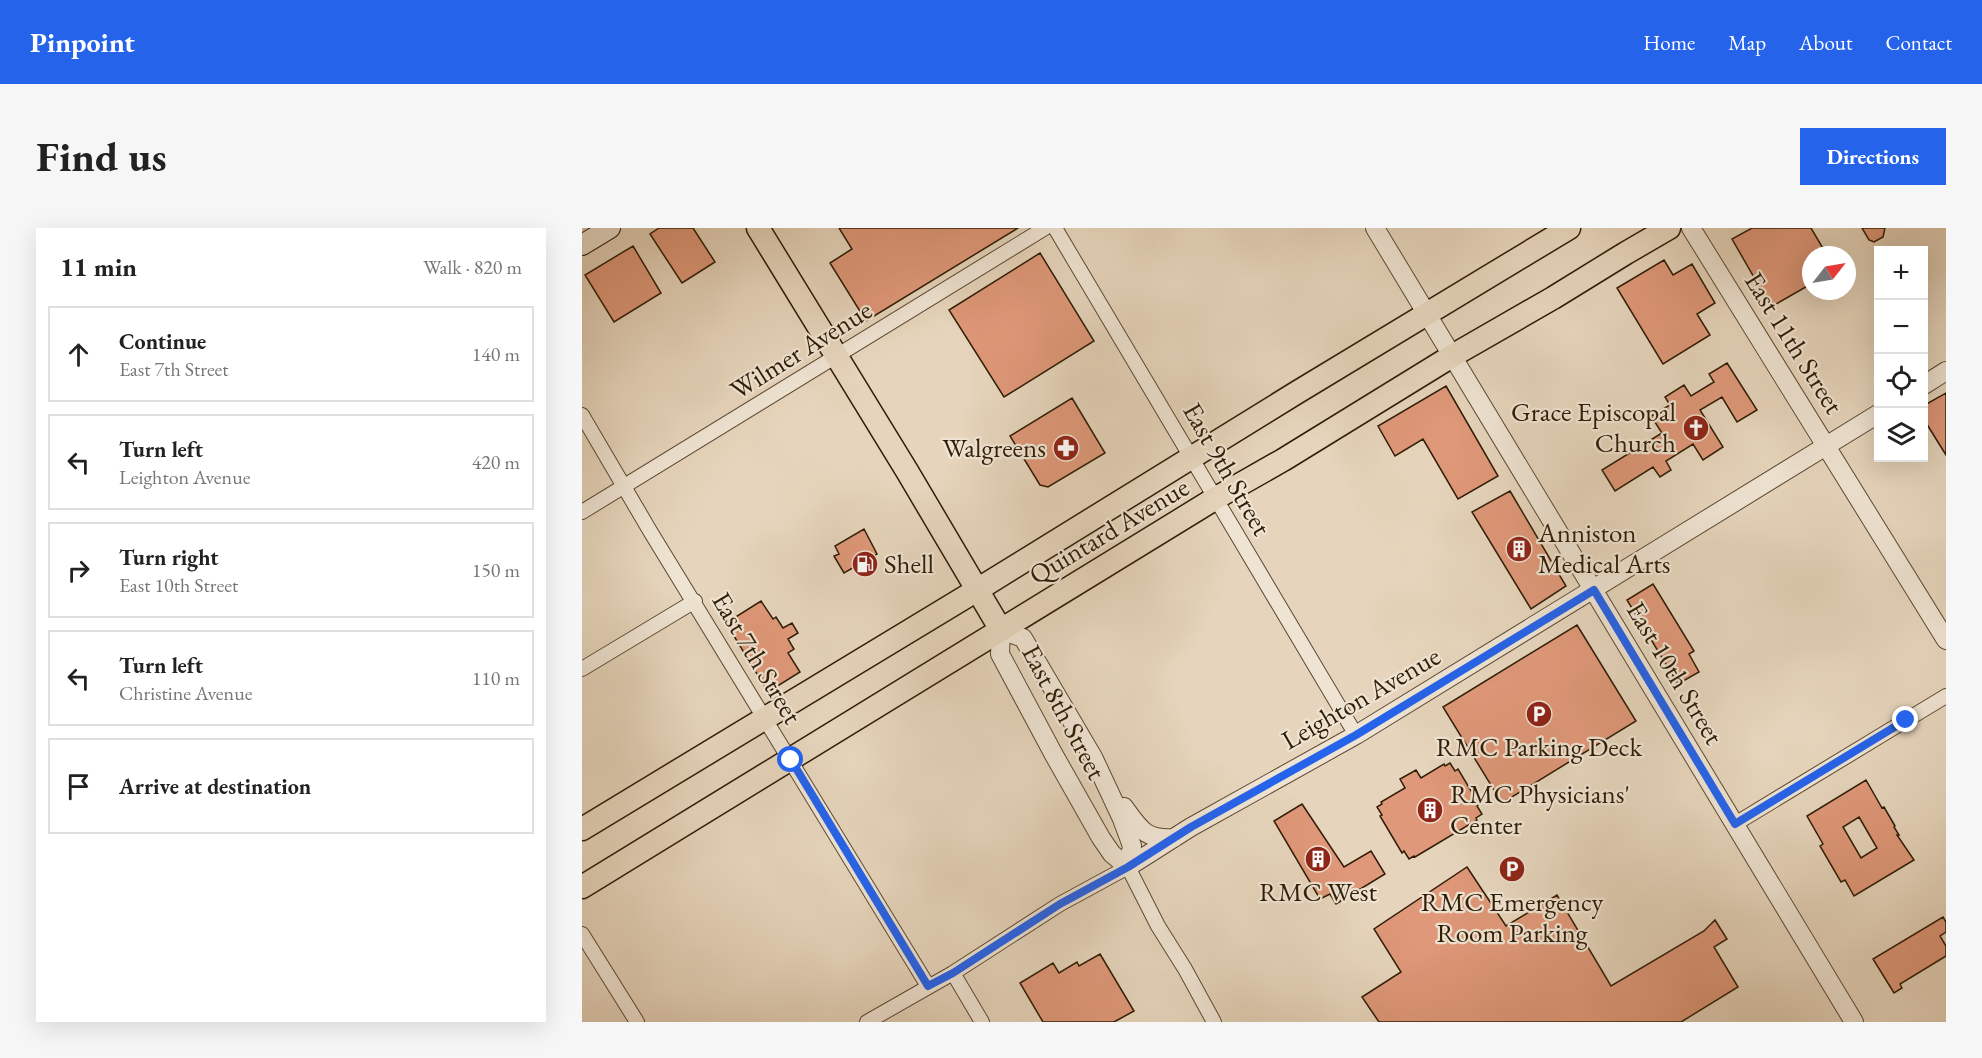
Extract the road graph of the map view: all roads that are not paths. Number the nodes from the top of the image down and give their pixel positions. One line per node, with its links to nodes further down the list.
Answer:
1 (610, 228): 9 (main road)
2 (758, 228): 11 (main road)
3 (1045, 228): 11 (street, Wilmer Avenue)
4 (1055, 228): 18 (street, East 9th Street)
5 (1375, 228): 10 (street, East 10th Street)
6 (1569, 228): 10 (main road, Quintard Avenue)
7 (1669, 228): 12 (main road, Quintard Avenue)
8 (1691, 228): 17 (street, East 11th Street)
9 (582, 244)
10 (1426, 313): 12 (street, East 10th Street); 18 (main road, Quintard Avenue)
11 (837, 356): 19 (street, Wilmer Avenue); 22 (main road)
12 (1452, 356): 20 (main road, Quintard Avenue); 23 (street, East 10th Street)
13 (1946, 371): 14 (street)
14 (1928, 383)
15 (582, 415): 19 (street, East 7th Street)
16 (1874, 416): 17 (street, Leighton Avenue)
17 (1826, 446): 23 (street, Leighton Avenue); 26 (street, East 11th Street)
18 (1193, 458): 20 (street, East 9th Street); 22 (main road, Quintard Avenue)
19 (624, 485): 21 (street, Wilmer Avenue); 24 (street, East 7th Street)
20 (1216, 498): 25 (main road, Quintard Avenue); 30 (street, East 9th Street)
21 (582, 512)
22 (977, 590): 25 (main road); 29 (main road, Quintard Avenue)
23 (1594, 590): 30 (street, Leighton Avenue); 33 (street, East 10th Street)
24 (695, 602): 27 (street); 29 (street, East 7th Street)
25 (1001, 630): 31 (main road, Quintard Avenue); 32 (street, East 8th Street); 36 (street, East 8th Street)
26 (1946, 640)
27 (582, 669)
28 (1946, 696): 33 (street)
29 (766, 719): 31 (street, East 7th Street); 34 (main road, Quintard Avenue)
30 (1356, 735): 35 (street, Leighton Avenue)
31 (791, 760): 37 (main road, Quintard Avenue); 40 (street, East 7th Street)
32 (1104, 780): 35 (street); 36 (street, East 8th Street)
33 (1735, 824): 45 (street, East 10th Street)
34 (582, 829)
35 (1174, 838): 36 (street, Leighton Avenue)
36 (1128, 867): 39 (street, Leighton Avenue); 44 (street, East 8th Street)
37 (582, 887)
38 (582, 934): 41 (street)
39 (953, 973): 40 (street, Leighton Avenue); 43 (street)
40 (928, 986): 42 (street, Leighton Avenue)
41 (638, 1022)
42 (867, 1022)
43 (982, 1022)
44 (1214, 1022)
45 (1854, 1022)

